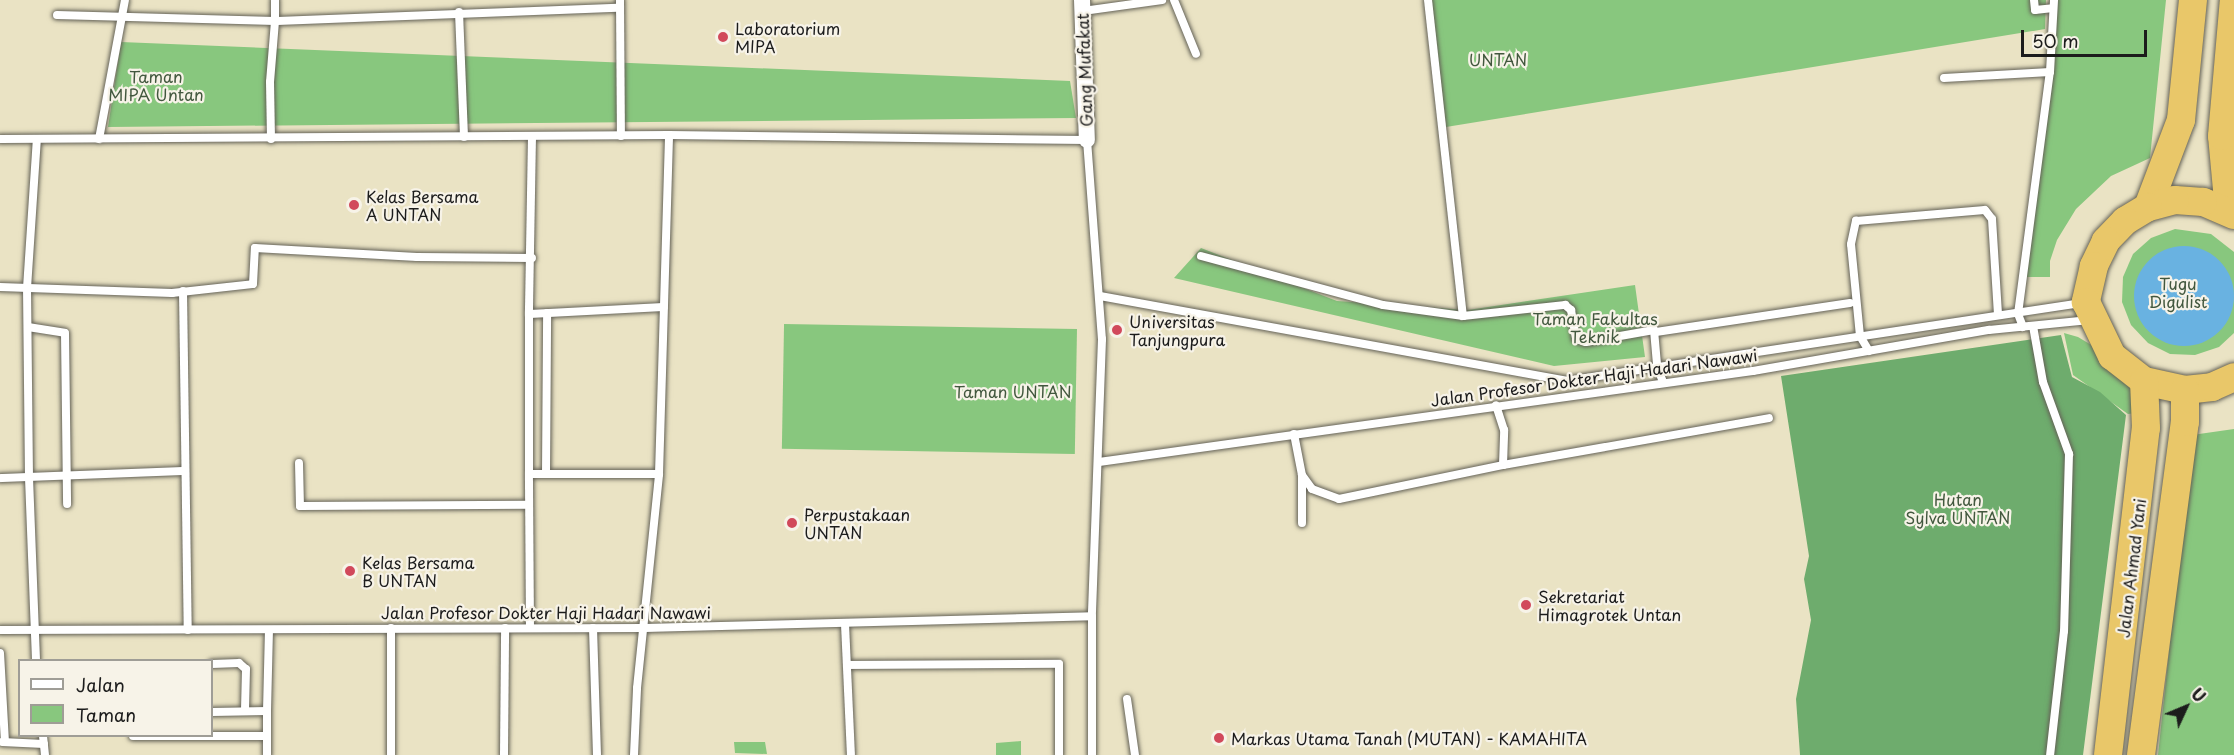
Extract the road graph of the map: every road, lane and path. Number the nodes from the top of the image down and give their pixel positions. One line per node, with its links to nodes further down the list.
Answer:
1 (125, 0): 15 (lane)
2 (275, 0): 16 (lane)
3 (1157, 0): 4 (lane); 12 (lane)
4 (1162, 0)
5 (1174, 0): 17 (lane)
6 (1428, 0): 44 (lane)
7 (2034, 0): 11 (lane)
8 (2193, 0): 29 (highway)
9 (2234, 0): 30 (highway)
10 (620, 4): 13 (lane); 23 (lane)
11 (2054, 4): 18 (lane)
12 (1082, 5): 28 (street, Gang Mufakat)
13 (459, 12): 16 (lane); 21 (lane)
14 (57, 15): 15 (lane)
15 (124, 15): 16 (lane); 26 (lane)
16 (275, 21): 27 (lane)
17 (1196, 54)
18 (2050, 72): 19 (lane); 42 (lane)
19 (1944, 78)
20 (669, 135): 23 (lane); 28 (lane); 38 (lane)
21 (464, 136): 22 (lane); 27 (lane)
22 (532, 136): 23 (lane); 32 (lane)
23 (621, 136)
24 (0, 139): 25 (lane)
25 (37, 139): 26 (lane); 34 (lane)
26 (99, 139): 27 (lane)
27 (271, 139)
28 (1087, 140): 36 (lane)
29 (2148, 207): 30 (highway); 39 (highway)
30 (2231, 213)
31 (1201, 256): 44 (lane)
32 (532, 258): 35 (lane); 41 (lane)
33 (0, 287): 34 (lane)
34 (27, 288): 35 (lane); 46 (lane)
35 (183, 291): 62 (lane)
36 (1100, 296): 51 (lane, Jalan Profesor Dokter Haji Hadari Nawawi); 59 (lane)
37 (1850, 303): 48 (lane)
38 (664, 308): 40 (lane); 66 (lane)
39 (2090, 311): 42 (lane, Jalan Profesor Dokter Haji Hadari Nawawi); 45 (lane, Jalan Profesor Dokter Haji Hadari Nawawi); 54 (highway)
40 (547, 313): 41 (lane); 65 (lane)
41 (529, 314): 64 (lane)
42 (2018, 314): 43 (lane, Jalan Profesor Dokter Haji Hadari Nawawi); 47 (lane)
43 (1998, 315): 49 (lane, Jalan Profesor Dokter Haji Hadari Nawawi); 49 (lane)
44 (1463, 316): 48 (lane)
45 (2033, 326): 47 (lane, Jalan Profesor Dokter Haji Hadari Nawawi); 106 (lane)
46 (28, 327): 63 (lane); 69 (lane)
47 (2024, 327): 50 (lane, Jalan Profesor Dokter Haji Hadari Nawawi)
48 (1656, 332): 51 (lane)
49 (1860, 336): 50 (lane); 51 (lane, Jalan Profesor Dokter Haji Hadari Nawawi)
50 (1869, 351): 53 (lane, Jalan Profesor Dokter Haji Hadari Nawawi)
51 (1657, 367): 53 (lane)
52 (2234, 377): 55 (highway)
53 (1663, 381): 56 (lane, Jalan Profesor Dokter Haji Hadari Nawawi)
54 (2144, 381): 55 (highway); 107 (highway, Jalan Ahmad Yani)
55 (2185, 390): 108 (highway, Jalan Ahmad Yani)
56 (1496, 405): 58 (lane, Jalan Profesor Dokter Haji Hadari Nawawi); 61 (lane)
57 (1769, 418): 61 (lane)
58 (1294, 434): 59 (lane, Jalan Profesor Dokter Haji Hadari Nawawi); 67 (lane)
59 (1098, 462): 73 (lane)
60 (299, 463): 71 (lane)
61 (1503, 465): 67 (lane)
62 (185, 471): 63 (lane); 82 (lane)
63 (67, 473): 69 (lane); 70 (lane)
64 (529, 474): 65 (lane); 71 (lane)
65 (546, 474): 66 (lane)
66 (659, 474): 79 (lane)
67 (1302, 475): 72 (lane)
68 (0, 478): 69 (lane)
69 (29, 478): 80 (lane)
70 (67, 504)
71 (530, 505): 77 (lane)
72 (1302, 523)
73 (1092, 616): 74 (lane, Jalan Profesor Dokter Haji Hadari Nawawi); 104 (lane)
74 (845, 624): 79 (lane, Jalan Profesor Dokter Haji Hadari Nawawi); 87 (lane)
75 (391, 628): 76 (lane, Jalan Profesor Dokter Haji Hadari Nawawi); 83 (lane, Jalan Profesor Dokter Haji Hadari Nawawi); 98 (lane)
76 (505, 628): 77 (lane, Jalan Profesor Dokter Haji Hadari Nawawi); 99 (lane)
77 (530, 628): 78 (lane, Jalan Profesor Dokter Haji Hadari Nawawi)
78 (593, 628): 79 (lane, Jalan Profesor Dokter Haji Hadari Nawawi); 100 (lane)
79 (645, 628): 101 (lane)
80 (33, 629): 81 (lane, Jalan Profesor Dokter Haji Hadari Nawawi); 82 (lane, Jalan Profesor Dokter Haji Hadari Nawawi); 85 (lane)
81 (0, 630)
82 (188, 630): 83 (lane, Jalan Profesor Dokter Haji Hadari Nawawi)
83 (269, 630): 90 (lane)
84 (0, 653): 95 (lane)
85 (36, 659)
86 (213, 664): 89 (lane)
87 (847, 665): 102 (lane); 103 (lane)
88 (1127, 699): 105 (lane)
89 (245, 711): 90 (lane); 91 (lane)
90 (267, 711): 93 (lane)
91 (213, 712)
92 (213, 736): 93 (lane)
93 (267, 736): 97 (lane)
94 (44, 740): 95 (lane); 96 (lane)
95 (3, 742)
96 (45, 755)
97 (267, 755)
98 (390, 755)
99 (504, 755)
100 (597, 755)
101 (634, 755)
102 (851, 755)
103 (1059, 755)
104 (1092, 755)
105 (1135, 755)
106 (2050, 755)
107 (2108, 755)
108 (2141, 755)

